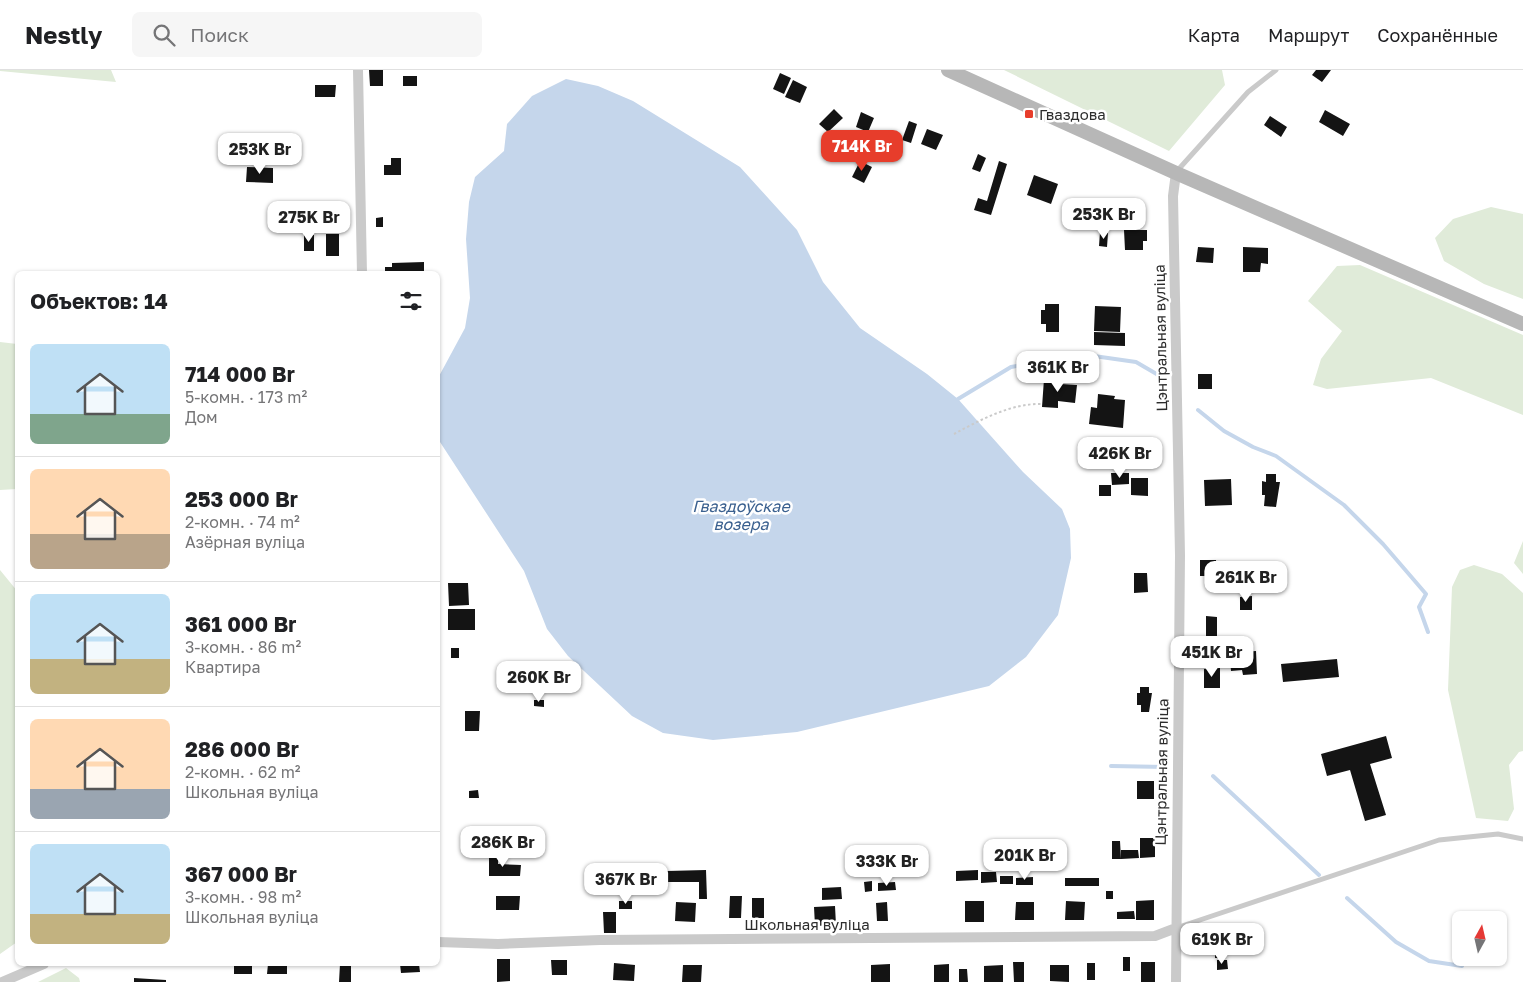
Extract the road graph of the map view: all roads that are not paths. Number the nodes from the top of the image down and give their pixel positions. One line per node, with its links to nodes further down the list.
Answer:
1 (358, 70): 5 (street)
2 (948, 70): 4 (street)
3 (1276, 70): 4 (lane)
4 (1176, 173): 6 (street); 8 (street, Цэнтральная вуліца)
5 (362, 271)
6 (1523, 324)
7 (1523, 839): 8 (lane)
8 (1176, 928): 9 (street, Школьная вуліца); 12 (street, Цэнтральная вуліца)
9 (440, 942)
10 (38, 966): 11 (street)
11 (2, 982)
12 (1176, 982)

